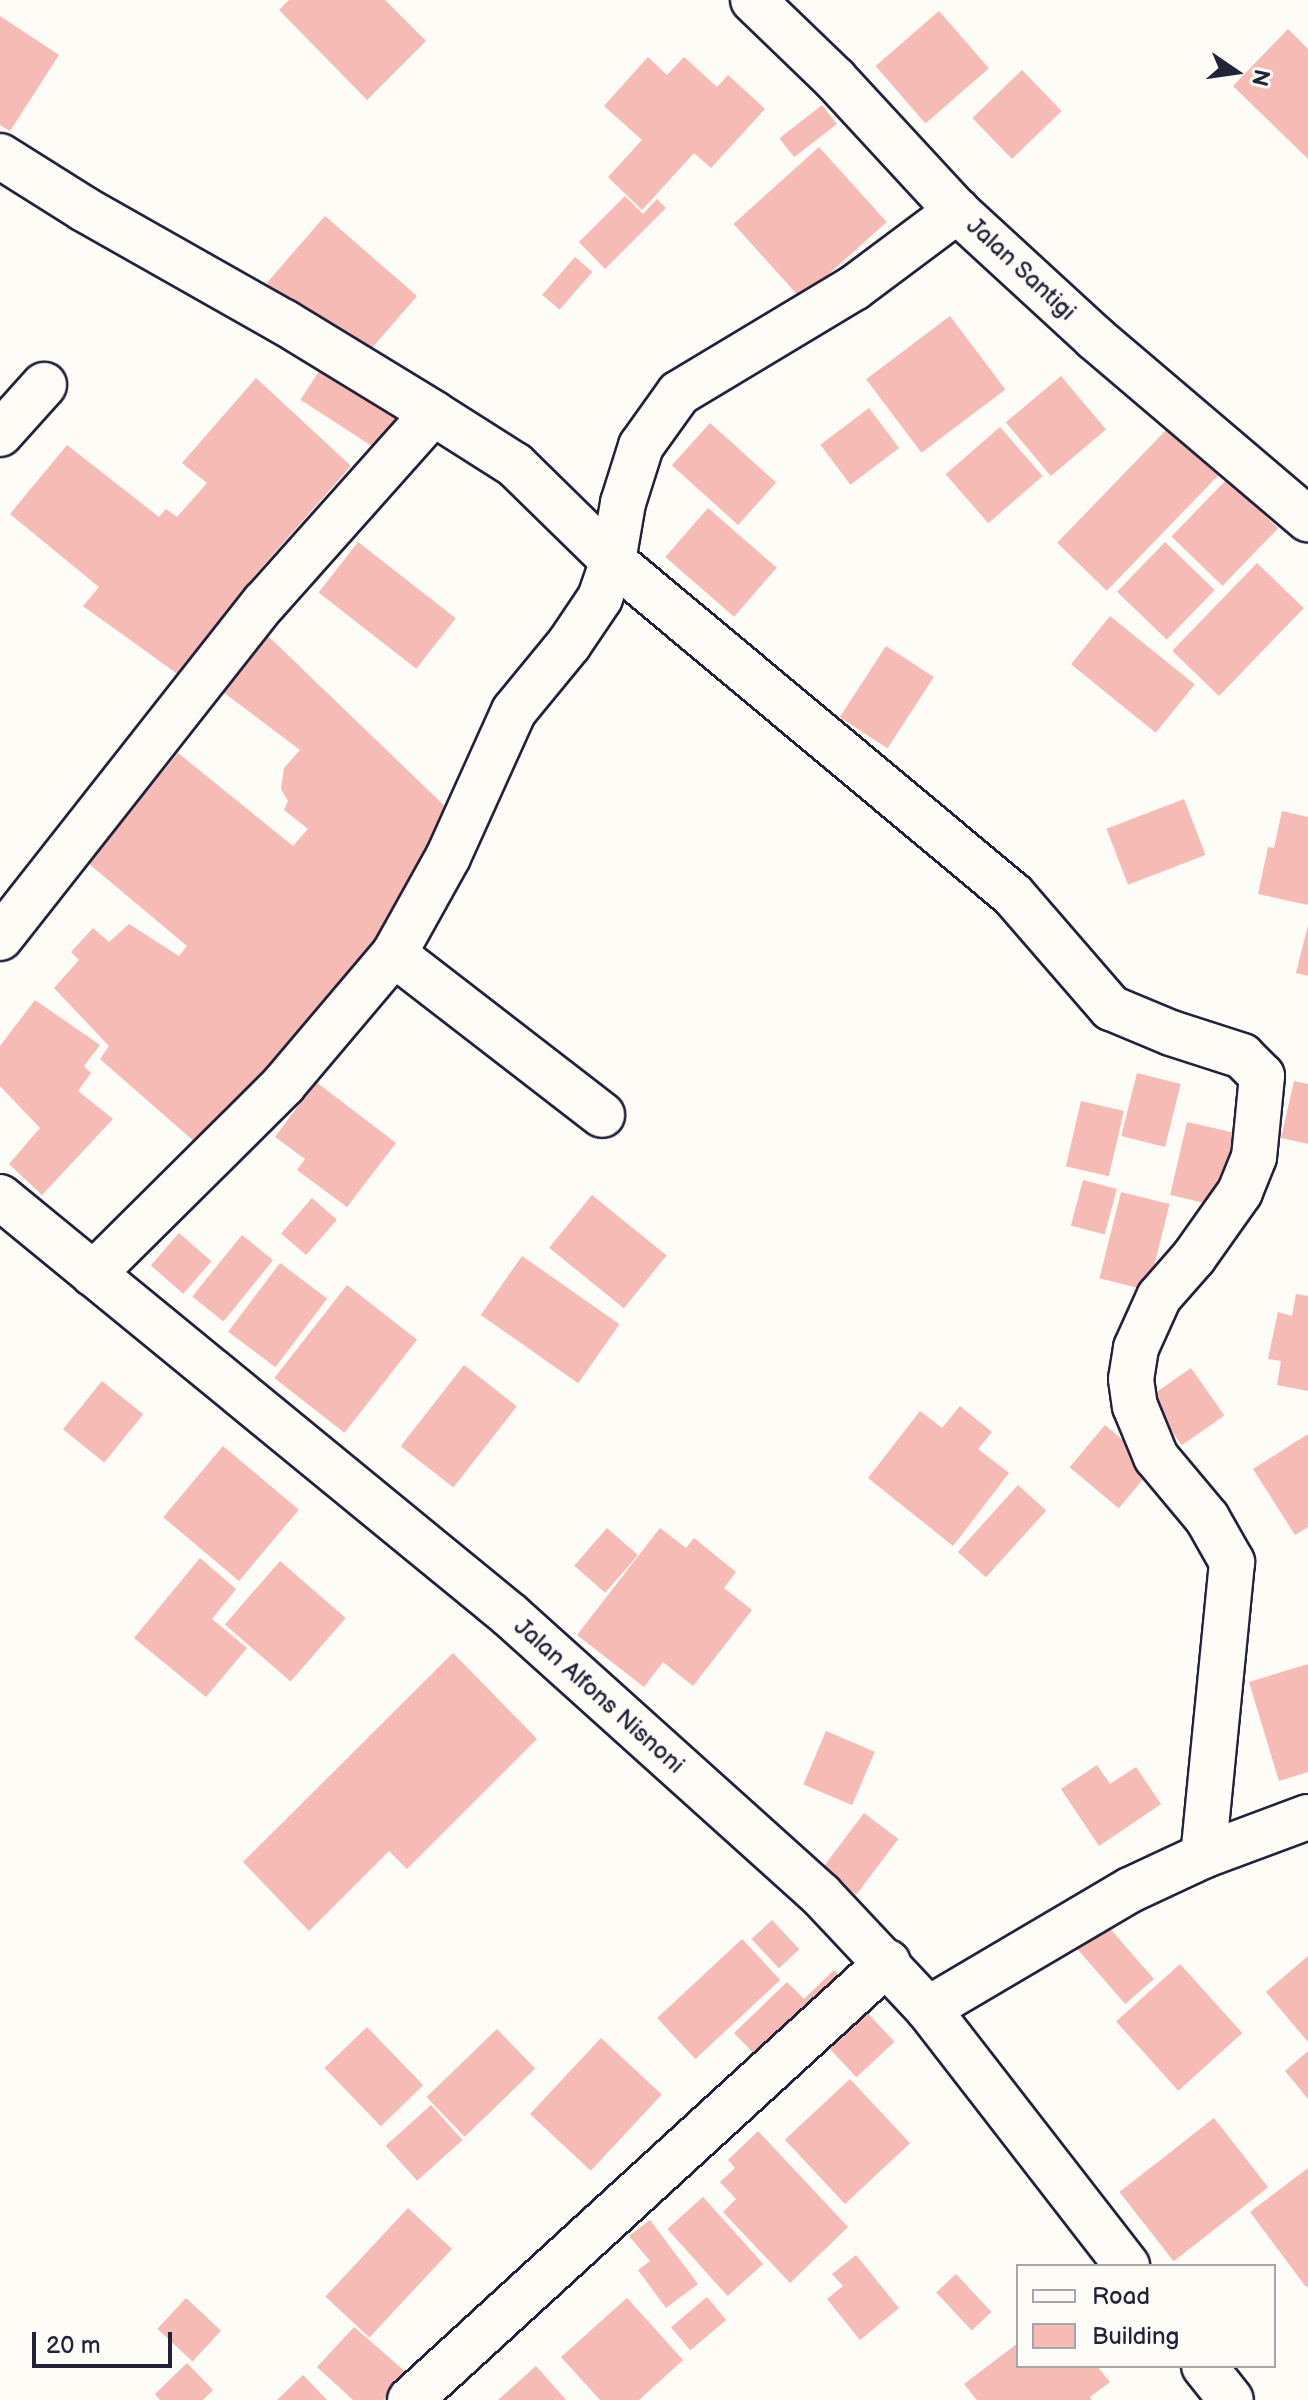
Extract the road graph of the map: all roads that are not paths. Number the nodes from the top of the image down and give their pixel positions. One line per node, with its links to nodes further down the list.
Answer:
1 (753, 0): 3 (street, Jalan Santigi)
2 (0, 156): 5 (street)
3 (957, 211): 7 (street, Jalan Santigi); 8 (street)
4 (44, 385): 6 (street)
5 (433, 413): 8 (street); 9 (street)
6 (0, 434)
7 (1308, 519)
8 (613, 561): 10 (street); 15 (street)
9 (0, 938)
10 (394, 954): 11 (street); 13 (street)
11 (602, 1115)
12 (0, 1197): 13 (street, Jalan Alfons Nisnoni)
13 (93, 1274): 16 (street, Jalan Alfons Nisnoni)
14 (1308, 1817): 15 (street)
15 (1203, 1856): 17 (street)
16 (888, 1962): 17 (street, Jalan Alfons Nisnoni); 20 (street)
17 (928, 2009): 18 (street, Jalan Alfons Nisnoni)
18 (1125, 2264)
19 (1206, 2368): 21 (street)
20 (410, 2400)
21 (1231, 2400)

